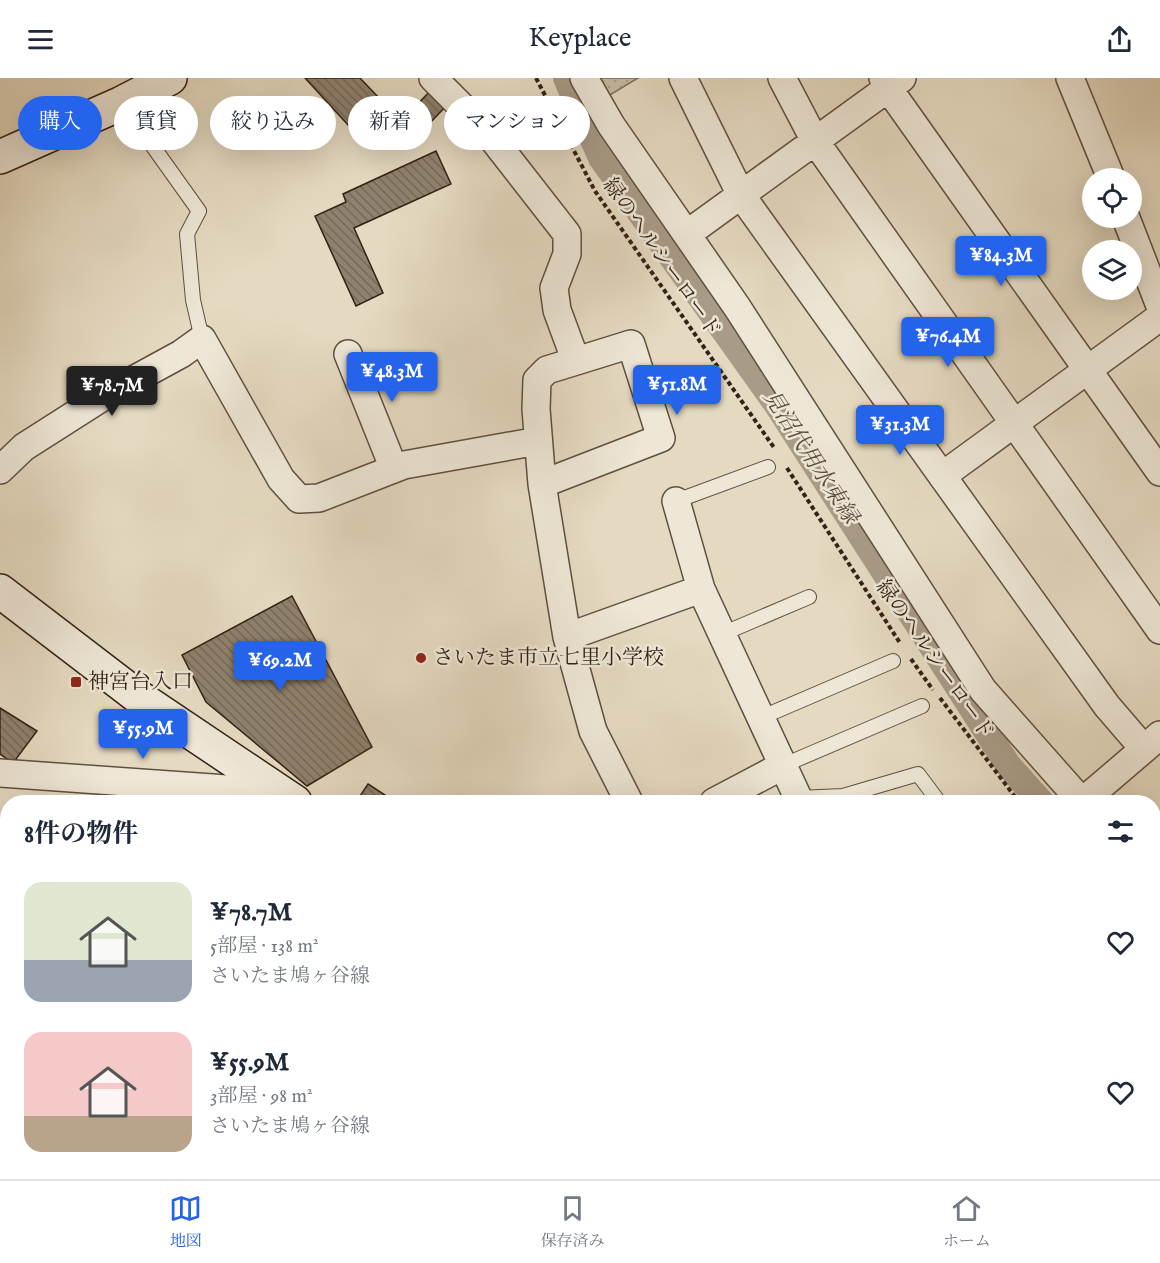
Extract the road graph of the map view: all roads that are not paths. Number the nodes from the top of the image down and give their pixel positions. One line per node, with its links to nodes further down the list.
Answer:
1 (170, 78): 8 (main road)
2 (433, 78): 21 (street)
3 (584, 78): 16 (street)
4 (683, 78): 14 (street)
5 (782, 78): 10 (street)
6 (1070, 78): 13 (street)
7 (891, 81): 10 (street); 22 (street)
8 (135, 96)
9 (114, 107): 12 (main road)
10 (815, 141): 14 (street); 23 (street)
11 (156, 150): 19 (lane)
12 (0, 157)
13 (1107, 168)
14 (741, 195): 16 (street); 29 (street)
15 (1130, 228): 17 (street)
16 (687, 234): 51 (street)
17 (1160, 306)
18 (1160, 317): 22 (street)
19 (202, 339): 26 (street); 27 (street)
20 (348, 354): 26 (street)
21 (573, 362): 24 (street); 30 (street)
22 (1087, 369): 23 (street); 28 (street)
23 (1013, 423): 29 (street); 35 (street)
24 (538, 441): 26 (street); 30 (street)
25 (768, 467): 31 (lane)
26 (394, 469)
27 (0, 470)
28 (1160, 472)
29 (942, 476): 41 (street)
30 (542, 484): 37 (street)
31 (676, 501): 32 (street)
32 (701, 589): 36 (street); 37 (street)
33 (0, 591): 45 (main road)
34 (809, 597): 36 (lane)
35 (1160, 630)
36 (722, 634): 40 (street)
37 (567, 637): 46 (street)
38 (893, 662): 40 (lane)
39 (922, 705): 42 (lane)
40 (760, 718): 42 (street)
41 (1152, 742): 52 (street)
42 (784, 765): 47 (street); 48 (street)
43 (0, 773): 44 (street)
44 (254, 795)
45 (285, 795)
46 (625, 795)
47 (727, 795)
48 (797, 795)
49 (846, 795): 50 (lane)
50 (934, 795)
51 (1076, 795)
52 (1090, 795)

